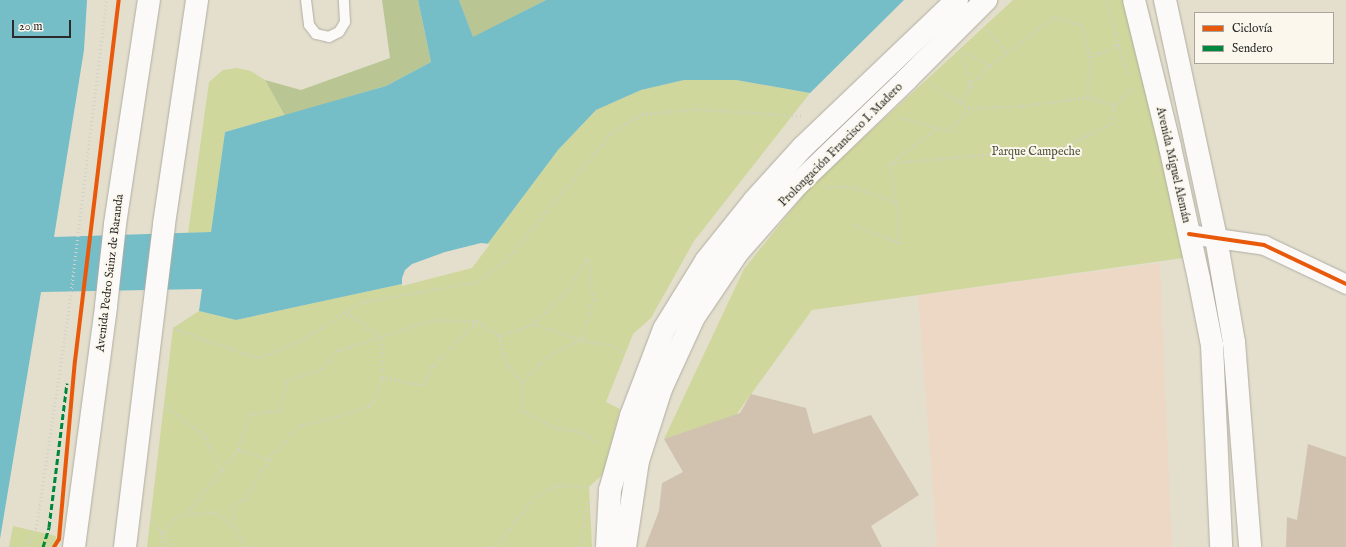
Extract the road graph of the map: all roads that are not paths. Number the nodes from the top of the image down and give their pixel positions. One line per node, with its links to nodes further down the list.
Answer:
1 (149, 0): 14 (main road, Avenida Pedro Sainz de Baranda)
2 (197, 0): 15 (main road)
3 (306, 0): 4 (lane)
4 (344, 0)
5 (957, 0): 16 (main road, Prolongación Francisco I. Madero)
6 (986, 0): 17 (main road, Prolongación Francisco I. Madero)
7 (1134, 0): 10 (main road, Avenida Miguel Alemán)
8 (1165, 0): 9 (main road)
9 (1187, 104): 10 (main road); 12 (main road)
10 (1161, 110): 11 (main road, Avenida Miguel Alemán)
11 (1189, 234): 12 (street); 18 (main road, Avenida Miguel Alemán)
12 (1216, 238): 13 (street); 19 (main road)
13 (1346, 284)
14 (74, 547)
15 (124, 547)
16 (607, 547)
17 (625, 547)
18 (1221, 547)
19 (1250, 547)

